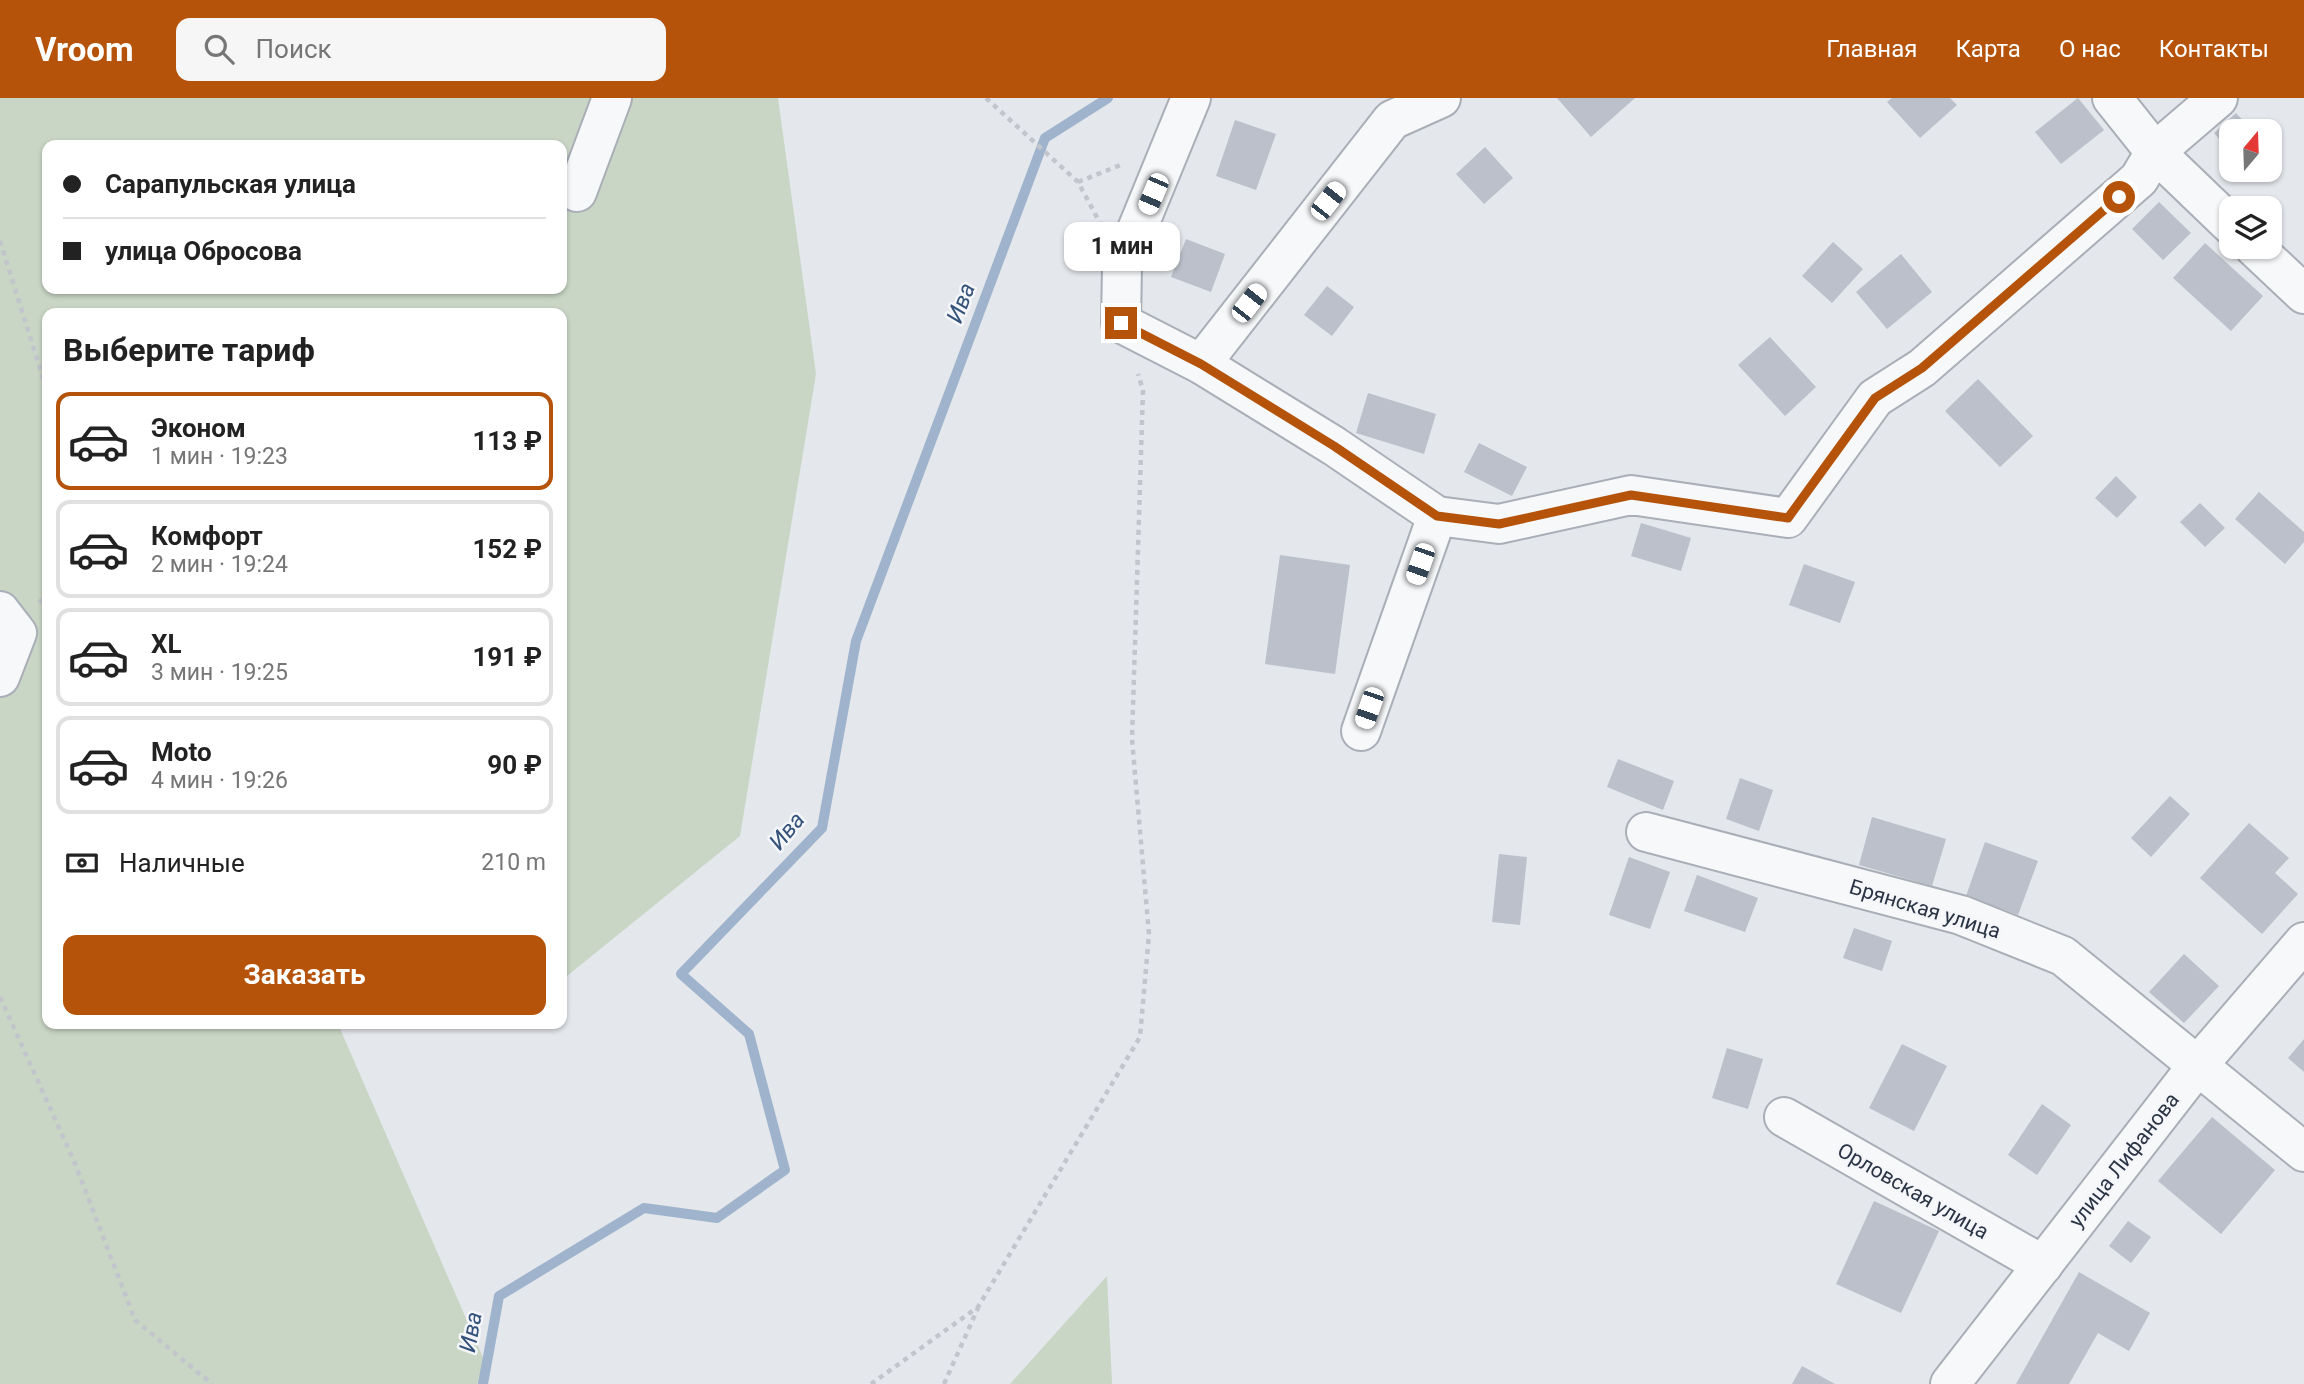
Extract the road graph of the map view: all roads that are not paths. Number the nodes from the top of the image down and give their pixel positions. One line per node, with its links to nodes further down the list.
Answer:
1 (612, 98): 7 (street)
2 (1191, 98): 11 (street)
3 (1441, 98): 11 (street)
4 (2112, 98): 6 (street)
5 (2218, 98): 6 (street)
6 (2155, 152): 8 (street); 12 (street)
7 (577, 192)
8 (2219, 213)
9 (2267, 259): 10 (street)
10 (2304, 294)
11 (1201, 364): 12 (street)
12 (1437, 516): 15 (street)
13 (0, 611): 14 (street)
14 (0, 677)
15 (1361, 732)
16 (1647, 832): 18 (street, Брянская улица)
17 (2304, 942): 18 (street, улица Лифанова)
18 (2198, 1065): 20 (street, Брянская улица); 21 (street, улица Лифанова)
19 (1784, 1117): 21 (street, Орловская улица)
20 (2304, 1152)
21 (2043, 1265): 22 (street, улица Лифанова)
22 (1950, 1384)

